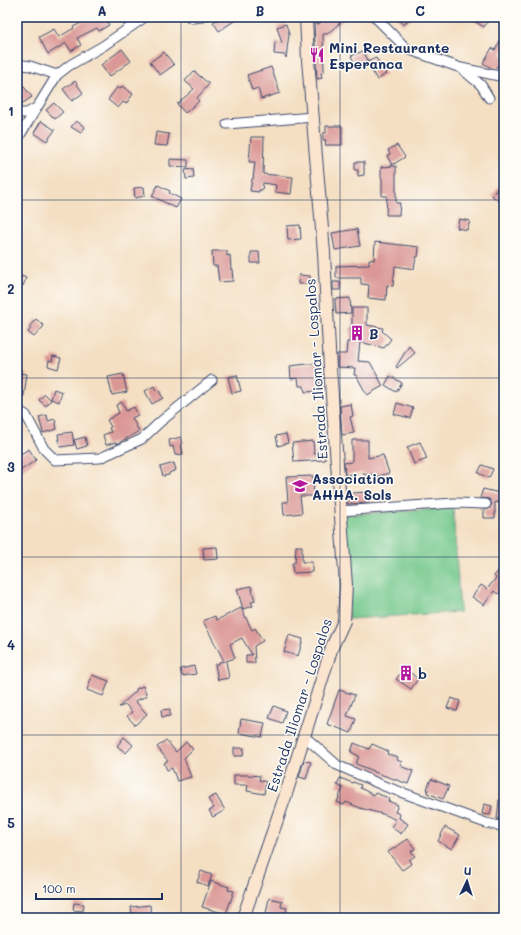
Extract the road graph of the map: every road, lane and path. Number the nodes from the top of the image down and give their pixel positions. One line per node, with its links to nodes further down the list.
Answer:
1 (146, 17): 8 (street)
2 (190, 17): 3 (street)
3 (203, 17)
4 (306, 17): 13 (street, Estrada Iliomar - Lospalos)
5 (375, 17): 7 (street)
6 (17, 64): 8 (street)
7 (461, 68): 9 (street); 10 (street)
8 (57, 75): 11 (street)
9 (504, 77)
10 (489, 98)
11 (37, 108): 12 (street); 15 (street)
12 (17, 113)
13 (313, 117): 14 (street); 19 (street, Estrada Iliomar - Lospalos)
14 (227, 124)
15 (17, 140)
16 (212, 380): 17 (street)
17 (17, 410)
18 (486, 504): 19 (street)
19 (340, 511): 20 (street, Estrada Iliomar - Lospalos)
20 (304, 736): 21 (street); 22 (street, Estrada Iliomar - Lospalos)
21 (504, 827)
22 (243, 918)

